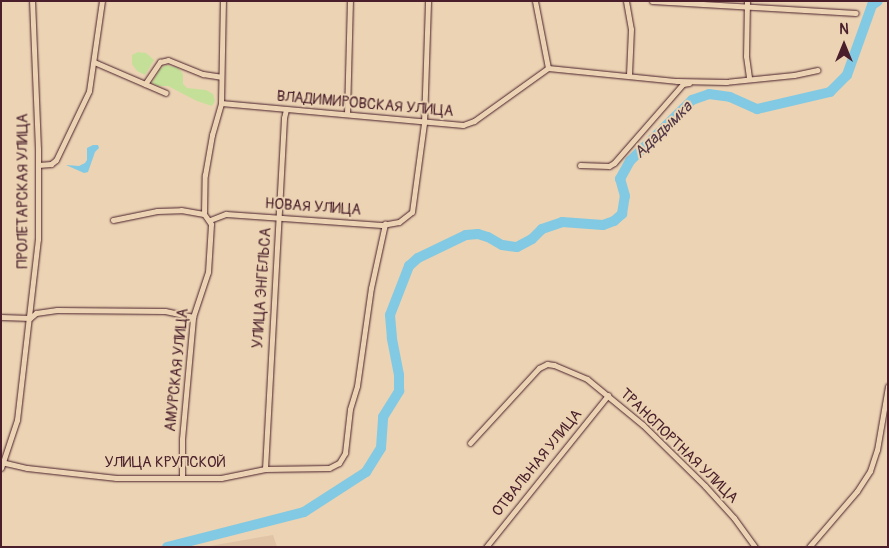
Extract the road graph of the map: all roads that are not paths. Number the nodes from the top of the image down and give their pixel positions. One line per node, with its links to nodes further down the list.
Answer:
1 (32, 1): 24 (street, ПРОЛЕТАРСКАЯ УЛИЦА)
2 (102, 1): 11 (street)
3 (223, 1): 15 (street)
4 (350, 1): 22 (street)
5 (428, 1): 23 (street)
6 (535, 1): 12 (street)
7 (626, 1): 14 (street)
8 (652, 1): 9 (street)
9 (747, 4): 10 (street); 16 (street)
10 (856, 13)
11 (94, 62): 18 (street); 24 (street)
12 (548, 68): 14 (street); 23 (street, ВЛАДИМИРОВСКАЯ УЛИЦА)
13 (817, 70): 16 (street)
14 (629, 75): 17 (street)
15 (221, 77): 18 (street); 20 (street)
16 (749, 78): 17 (street)
17 (694, 82): 25 (street)
18 (145, 84): 19 (street)
19 (166, 93)
20 (221, 103): 21 (street, ВЛАДИМИРОВСКАЯ УЛИЦА); 26 (street)
21 (286, 109): 22 (street, ВЛАДИМИРОВСКАЯ УЛИЦА); 27 (street, УЛИЦА ЭНГЕЛЬСА)
22 (347, 114): 23 (street, ВЛАДИМИРОВСКАЯ УЛИЦА)
23 (424, 123): 30 (street, НОВАЯ УЛИЦА)
24 (38, 165): 33 (street, ПРОЛЕТАРСКАЯ УЛИЦА)
25 (580, 165)
26 (204, 214): 28 (street); 29 (street)
27 (279, 218): 29 (street, НОВАЯ УЛИЦА); 30 (street, НОВАЯ УЛИЦА); 38 (street, УЛИЦА ЭНГЕЛЬСА)
28 (112, 220)
29 (210, 220): 31 (street, АМУРСКАЯ УЛИЦА)
30 (385, 224): 38 (street, УЛИЦА КРУПСКОЙ)
31 (193, 316): 33 (street); 39 (street, АМУРСКАЯ УЛИЦА)
32 (1, 317): 33 (street)
33 (30, 318): 37 (street, ПРОЛЕТАРСКАЯ УЛИЦА)
34 (888, 386): 42 (street)
35 (608, 395): 36 (street, ТРАНСПОРТНАЯ УЛИЦА); 40 (street, ОТВАЛЬНАЯ УЛИЦА); 41 (street, ТРАНСПОРТНАЯ УЛИЦА)
36 (470, 443)
37 (2, 464): 39 (street, УЛИЦА КРУПСКОЙ)
38 (265, 470): 39 (street, УЛИЦА КРУПСКОЙ)
39 (182, 477)
40 (486, 547)
41 (755, 547)
42 (809, 547)

